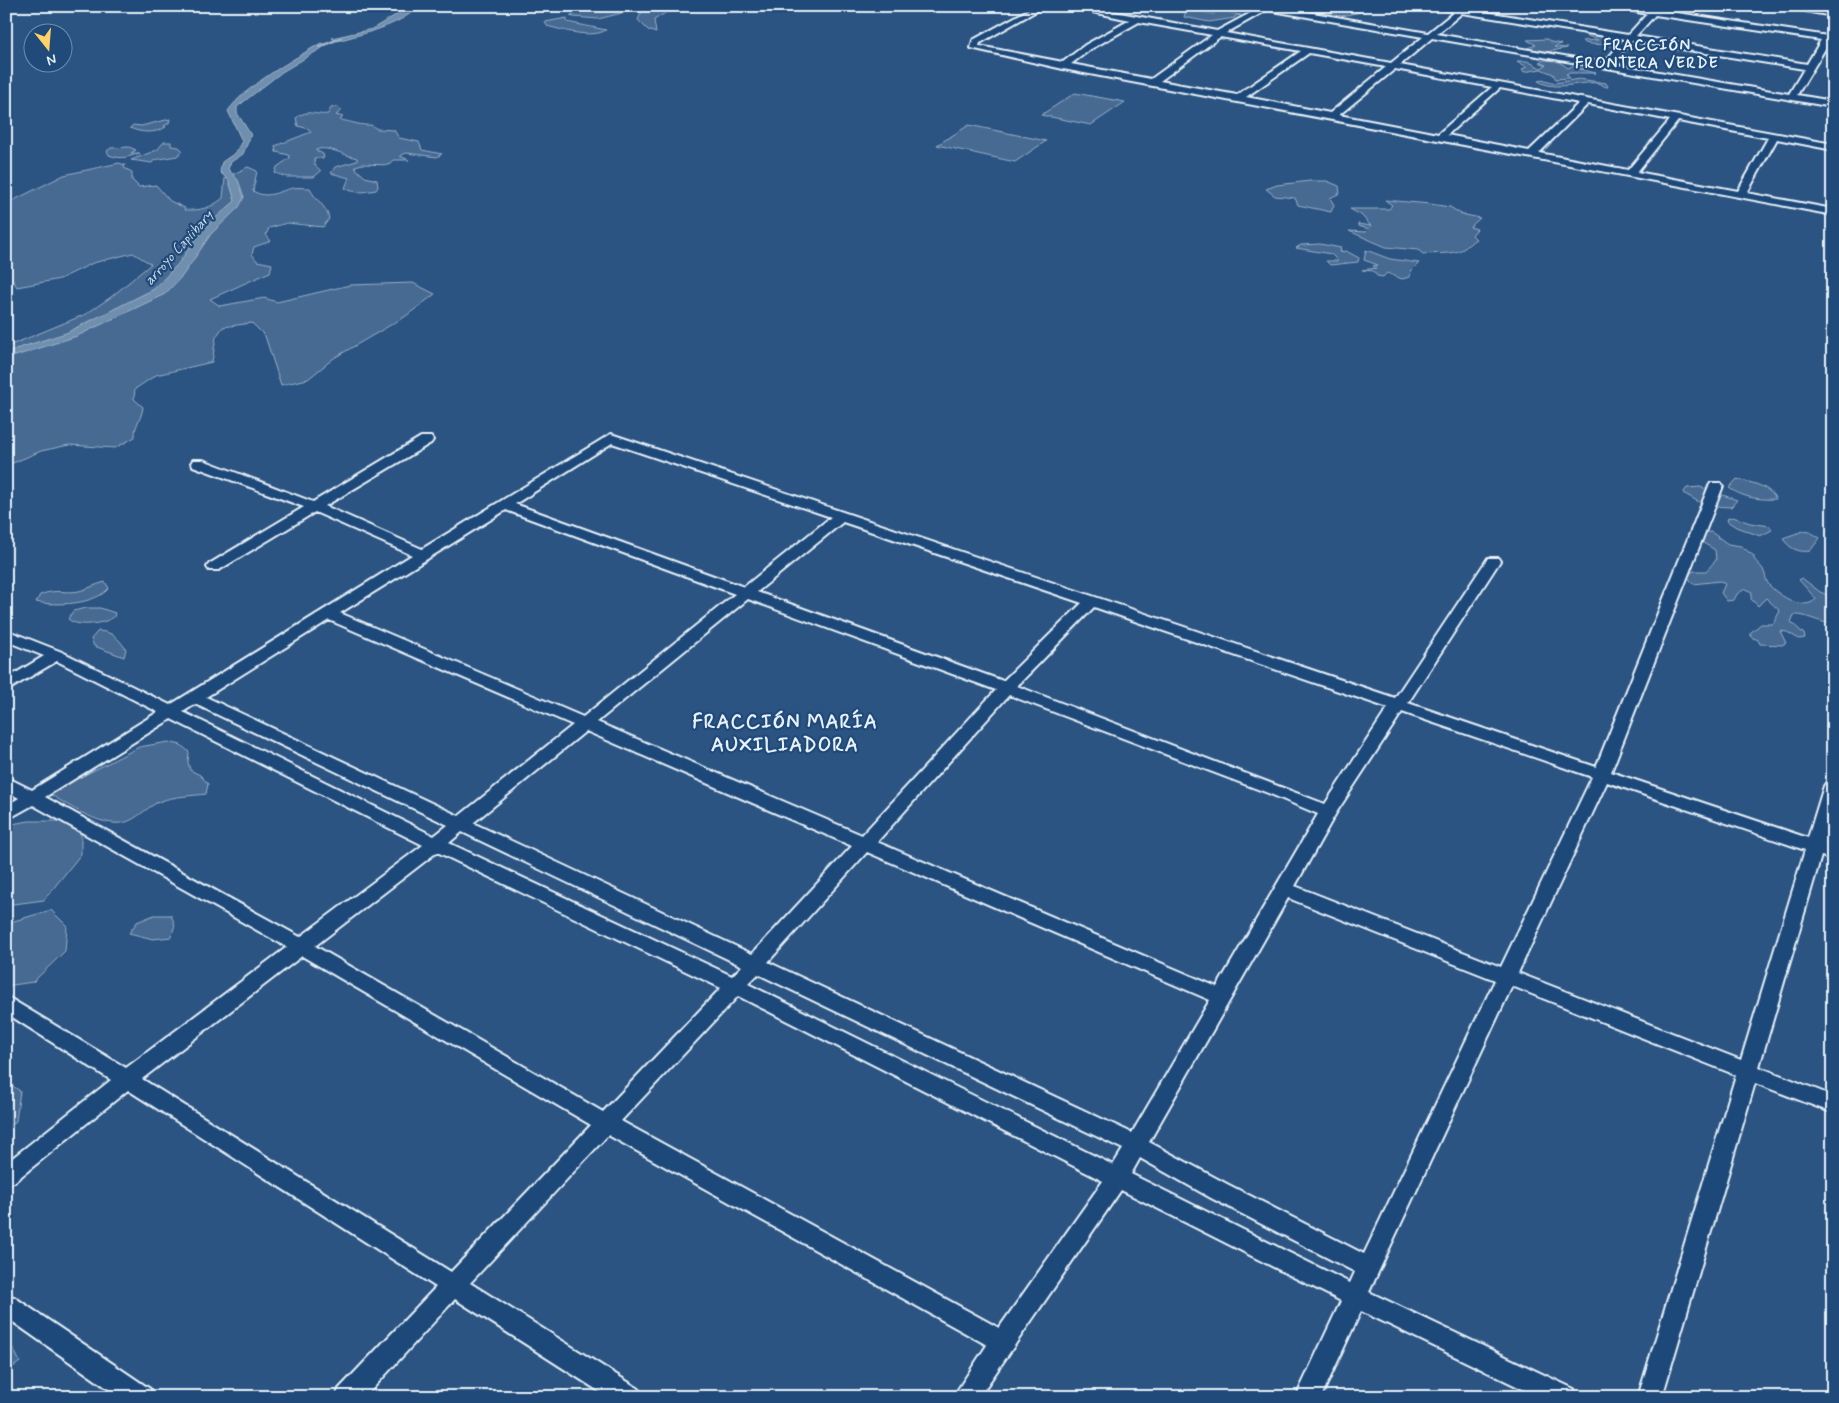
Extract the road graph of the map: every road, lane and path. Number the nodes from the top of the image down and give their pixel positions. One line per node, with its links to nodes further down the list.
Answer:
1 (1041, 6): 17 (street)
2 (1068, 6): 11 (street)
3 (1255, 6): 7 (street)
4 (1435, 6): 8 (street)
5 (1613, 6): 9 (street)
6 (1781, 6): 10 (street)
7 (1268, 7): 12 (street); 13 (street)
8 (1464, 8): 13 (street); 14 (street)
9 (1655, 9): 14 (street); 19 (street)
10 (1833, 14)
11 (1138, 19): 12 (street); 17 (street)
12 (1220, 33): 15 (street); 20 (street)
13 (1431, 36): 16 (street); 18 (street)
14 (1631, 37): 16 (street); 19 (street)
15 (1308, 50): 18 (street); 23 (street)
16 (1606, 65): 22 (street)
17 (1063, 66): 20 (street)
18 (1394, 66): 21 (street); 26 (street)
19 (1810, 67): 22 (street)
20 (1152, 82): 23 (street)
21 (1499, 85): 24 (street); 29 (street)
22 (1792, 96): 25 (street)
23 (1238, 99): 26 (street)
24 (1586, 101): 27 (street); 31 (street)
25 (1833, 104)
26 (1332, 116): 29 (street)
27 (1676, 118): 28 (street); 32 (street)
28 (1774, 136): 30 (street); 33 (street)
29 (1440, 137): 31 (street)
30 (1833, 147)
31 (1532, 154): 32 (street)
32 (1631, 173): 33 (street)
33 (1741, 194): 34 (street)
34 (1833, 212)
35 (426, 440): 39 (street)
36 (198, 463): 39 (street)
37 (1716, 486): 55 (street)
38 (506, 505): 40 (street); 41 (street); 44 (street)
39 (314, 507): 41 (street); 43 (street)
40 (841, 516): 44 (street); 45 (street)
41 (424, 555): 46 (street)
42 (1493, 561): 52 (street)
43 (214, 567)
44 (745, 593): 50 (street); 54 (street)
45 (1092, 601): 50 (street); 52 (street)
46 (329, 614): 51 (street); 54 (street)
47 (6, 635): 48 (street)
48 (56, 655): 49 (street); 53 (street)
49 (6, 686)
50 (1006, 688): 59 (street); 63 (street)
51 (196, 698): 53 (street); 61 (street)
52 (1399, 706): 55 (street); 59 (street)
53 (172, 712): 58 (street); 62 (street)
54 (586, 724): 61 (street); 63 (street)
55 (1602, 774): 64 (street); 68 (street)
56 (6, 783): 58 (street)
57 (1833, 786): 64 (street)
58 (33, 798): 60 (street); 66 (street)
59 (1328, 812): 65 (street)
60 (6, 814)
61 (461, 824): 62 (street); 67 (street)
62 (436, 844): 66 (street); 69 (street)
63 (865, 844): 67 (street); 70 (street)
64 (1824, 850): 72 (street)
65 (1284, 889): 68 (street); 70 (street)
66 (302, 947): 73 (street); 75 (street)
67 (755, 964): 69 (street); 76 (street)
68 (1505, 977): 72 (street); 79 (street)
69 (735, 986): 75 (street); 78 (street)
70 (1222, 997): 76 (street)
71 (6, 1003): 73 (street)
72 (1747, 1072): 74 (street); 90 (street)
73 (127, 1079): 77 (street); 80 (street)
74 (1833, 1105)
75 (605, 1123): 80 (street); 83 (street)
76 (1136, 1145): 78 (street); 79 (street)
77 (6, 1176)
78 (1118, 1177): 81 (street); 83 (street)
79 (1370, 1268): 81 (street)
80 (453, 1285): 85 (street); 86 (street)
81 (1356, 1297): 88 (street); 89 (street)
82 (6, 1304): 84 (street)
83 (1003, 1342): 87 (street)
84 (141, 1397)
85 (348, 1397)
86 (630, 1397)
87 (965, 1397)
88 (1308, 1397)
89 (1565, 1397)
90 (1650, 1397)

